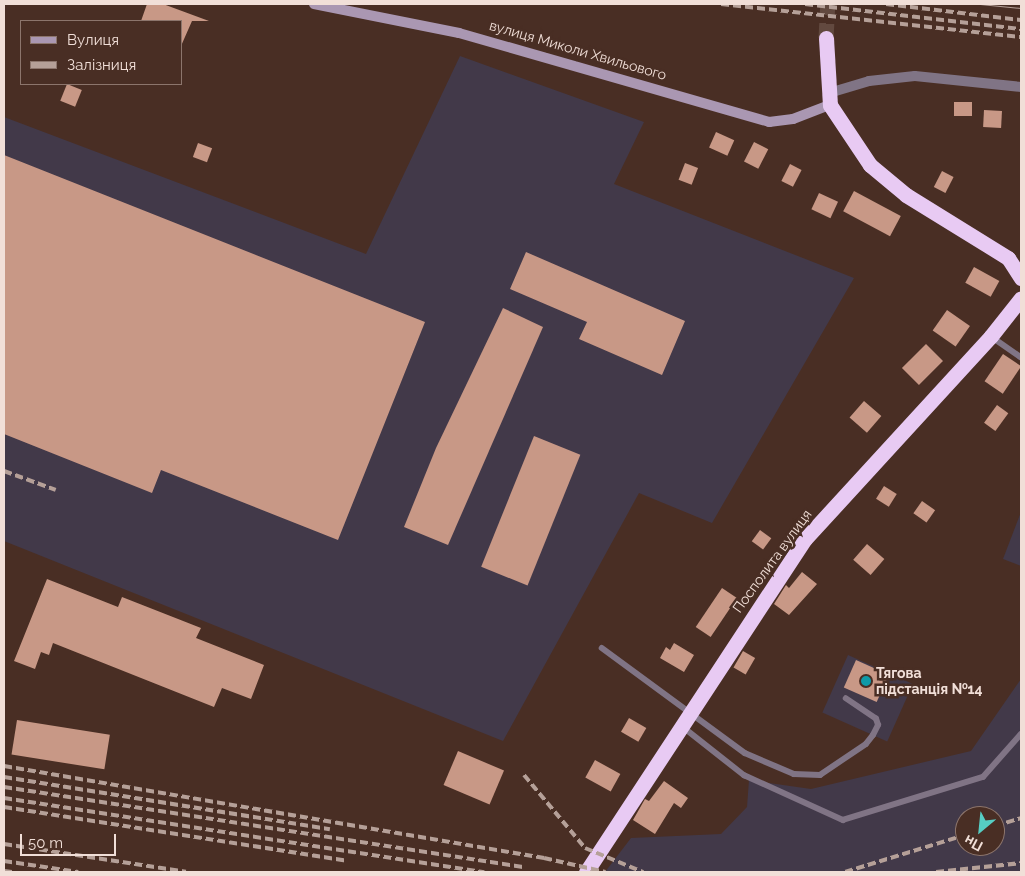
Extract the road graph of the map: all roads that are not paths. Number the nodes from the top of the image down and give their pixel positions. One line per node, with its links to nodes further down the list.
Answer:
1 (314, 4): 4 (street, вулиця Миколи Хвильового)
2 (826, 38): 4 (highway)
3 (1021, 86): 4 (street, вулиця Миколи Хвильового)
4 (829, 99): 5 (highway)
5 (1021, 278)
6 (1021, 298): 7 (highway, Посполита вулиця)
7 (990, 336): 8 (lane); 11 (highway, Посполита вулиця)
8 (1021, 357)
9 (602, 648): 11 (lane)
10 (846, 700): 11 (lane)
11 (690, 712): 12 (highway, Посполита вулиця)
12 (681, 726): 13 (lane); 14 (highway, Посполита вулиця)
13 (1021, 734)
14 (586, 872)

